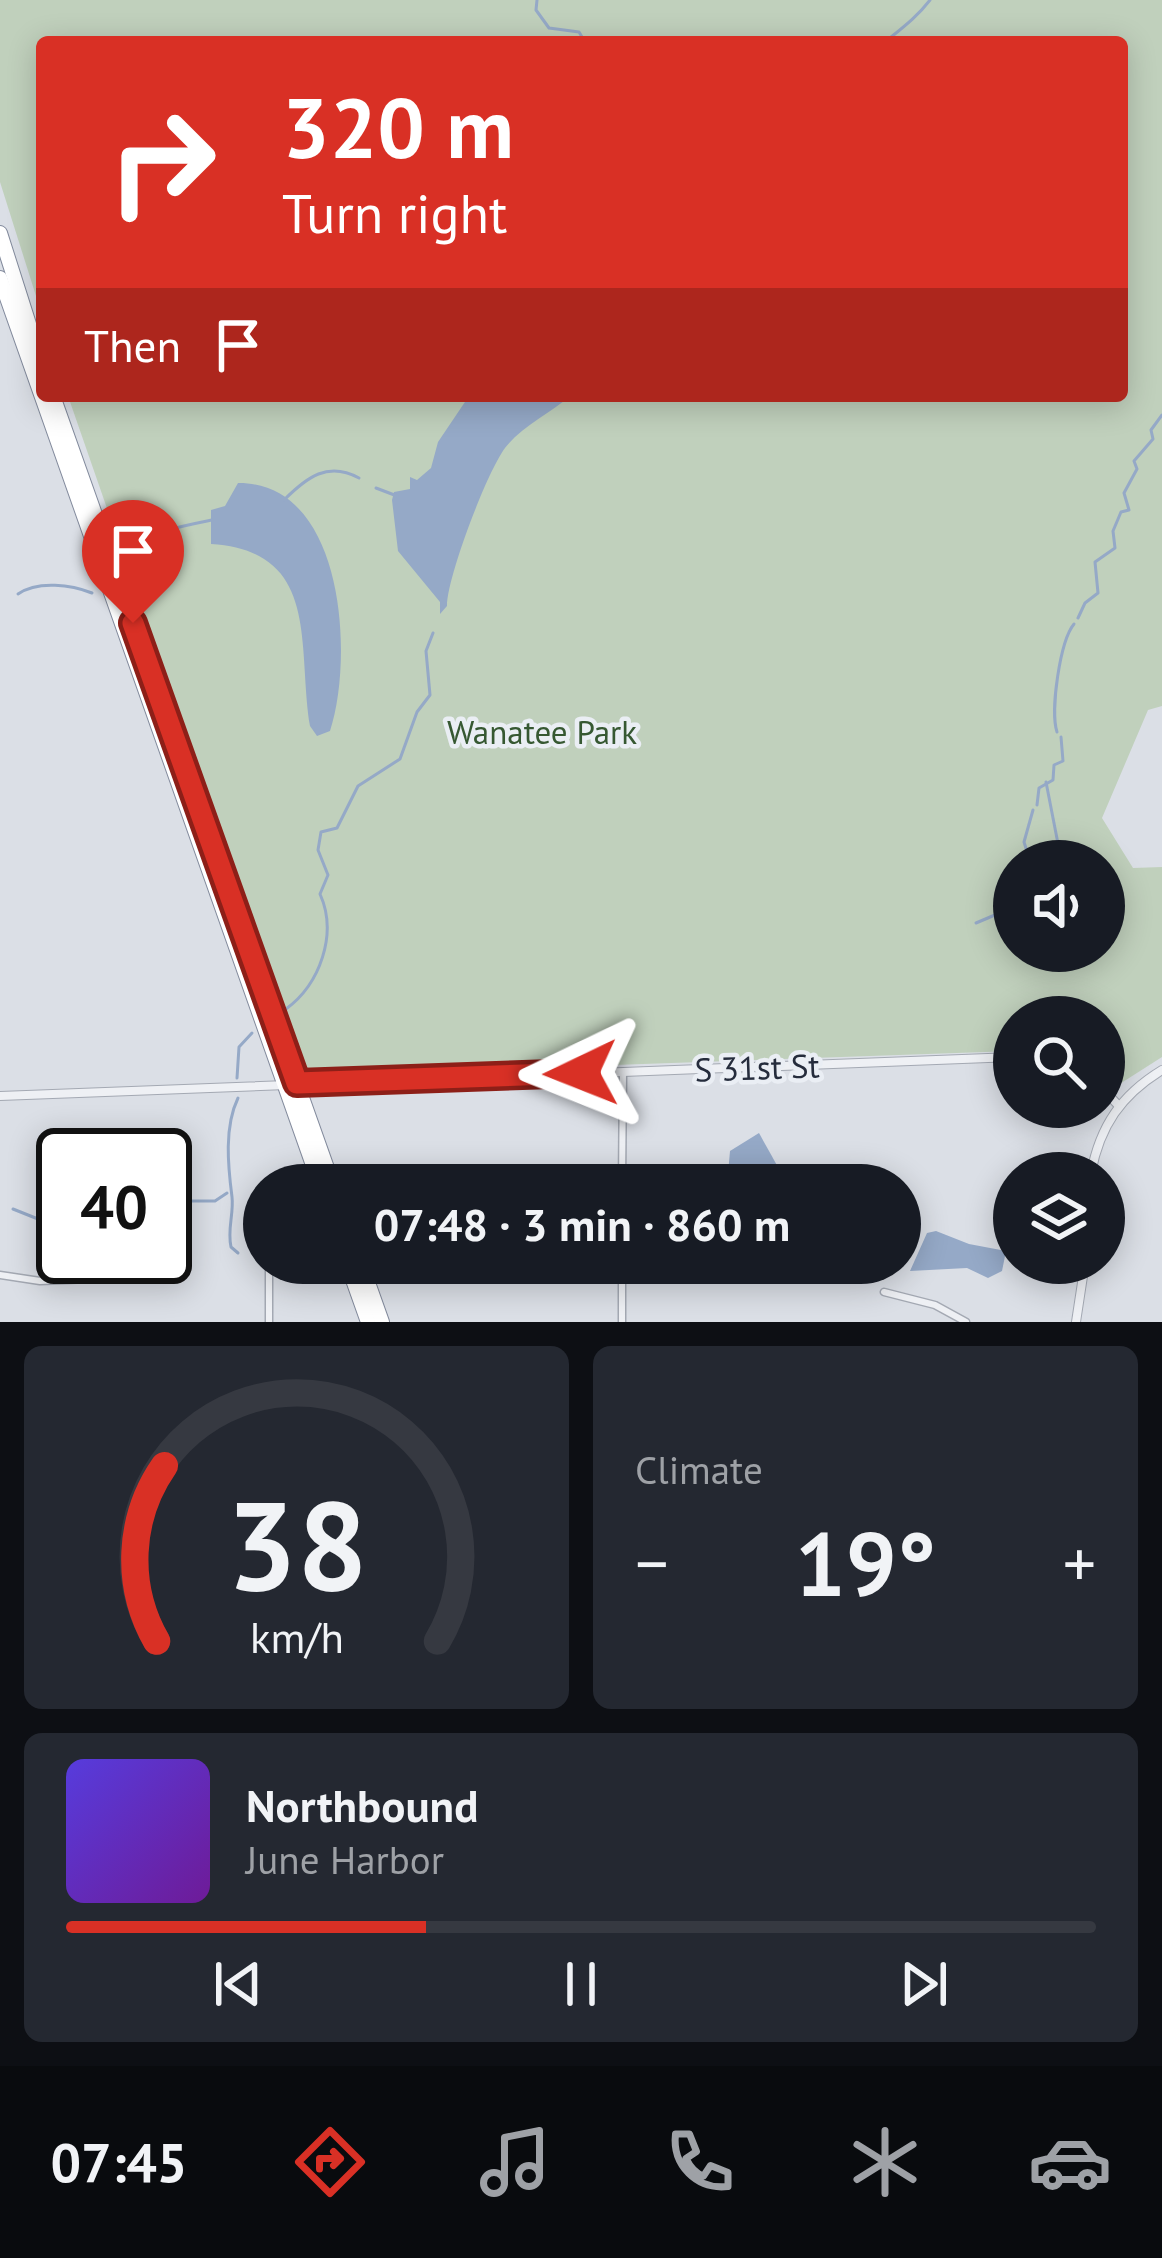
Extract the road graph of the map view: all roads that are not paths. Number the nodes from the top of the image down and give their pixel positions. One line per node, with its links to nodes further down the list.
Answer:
1 (0, 233): 3 (highway)
2 (0, 278): 4 (highway)
3 (36, 345)
4 (36, 378)
5 (45, 402): 10 (highway)
6 (55, 402): 10 (highway)
7 (993, 1058): 9 (street, S 31st St)
8 (1162, 1070): 12 (street)
9 (623, 1072): 10 (street, S 31st St); 15 (street)
10 (291, 1084): 11 (street, S 31st St); 13 (highway); 14 (highway)
11 (0, 1096)
12 (1125, 1099)
13 (314, 1164)
14 (324, 1164)
15 (622, 1164)
16 (0, 1275): 17 (street)
17 (36, 1280)
18 (269, 1284): 24 (street)
19 (354, 1284): 25 (highway)
20 (368, 1284): 26 (highway)
21 (622, 1284): 27 (street)
22 (1082, 1284): 29 (street)
23 (884, 1292): 28 (street)
24 (269, 1322)
25 (368, 1322)
26 (382, 1322)
27 (622, 1322)
28 (966, 1322)
29 (1076, 1322)

